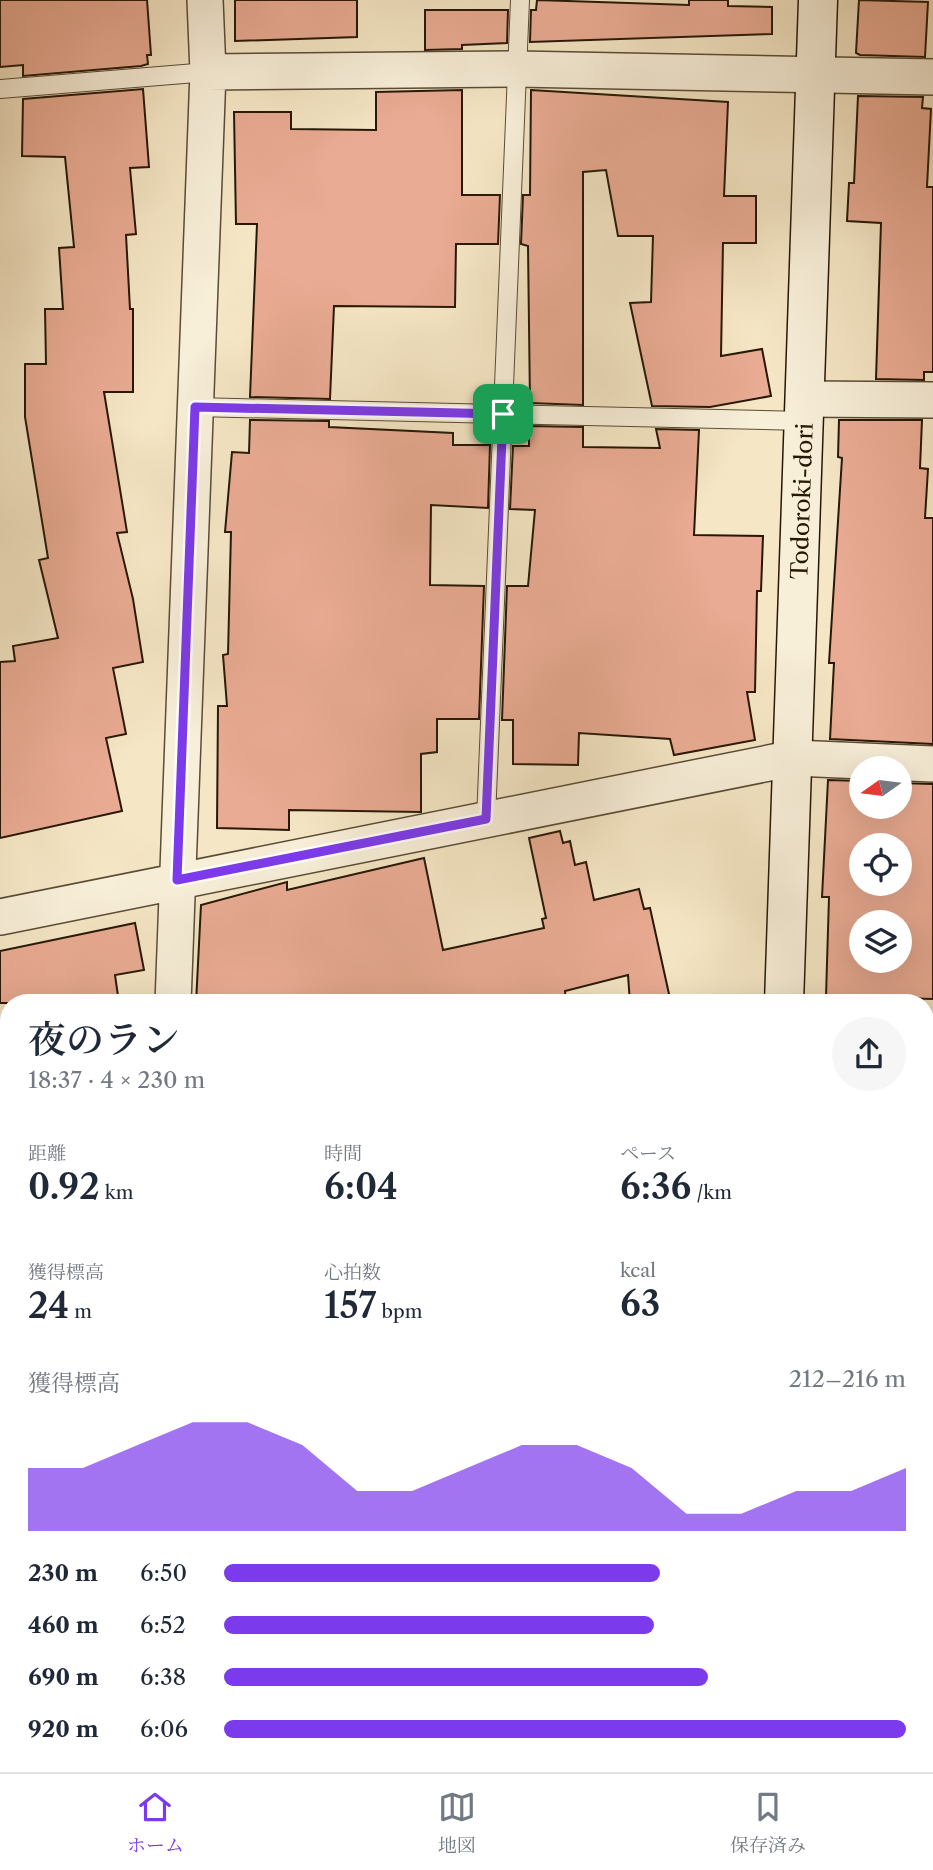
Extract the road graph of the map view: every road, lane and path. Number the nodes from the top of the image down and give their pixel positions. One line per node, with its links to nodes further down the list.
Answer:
1 (205, 0): 5 (street)
2 (520, 0): 4 (lane)
3 (818, 0): 6 (street, Todoroki-dori)
4 (517, 69): 5 (street); 6 (street); 12 (lane)
5 (208, 72): 8 (lane); 10 (street)
6 (815, 75): 7 (street); 11 (street, Todoroki-dori)
7 (933, 77)
8 (0, 89)
9 (933, 400): 11 (street)
10 (195, 407): 12 (lane); 16 (street)
11 (805, 410): 12 (lane); 13 (street, Todoroki-dori)
12 (503, 414): 15 (lane)
13 (794, 758): 14 (street); 15 (street); 19 (street, Todoroki-dori)
14 (933, 764)
15 (486, 819): 16 (street)
16 (177, 880): 17 (street); 18 (street)
17 (0, 917)
18 (173, 994)
19 (783, 994)

